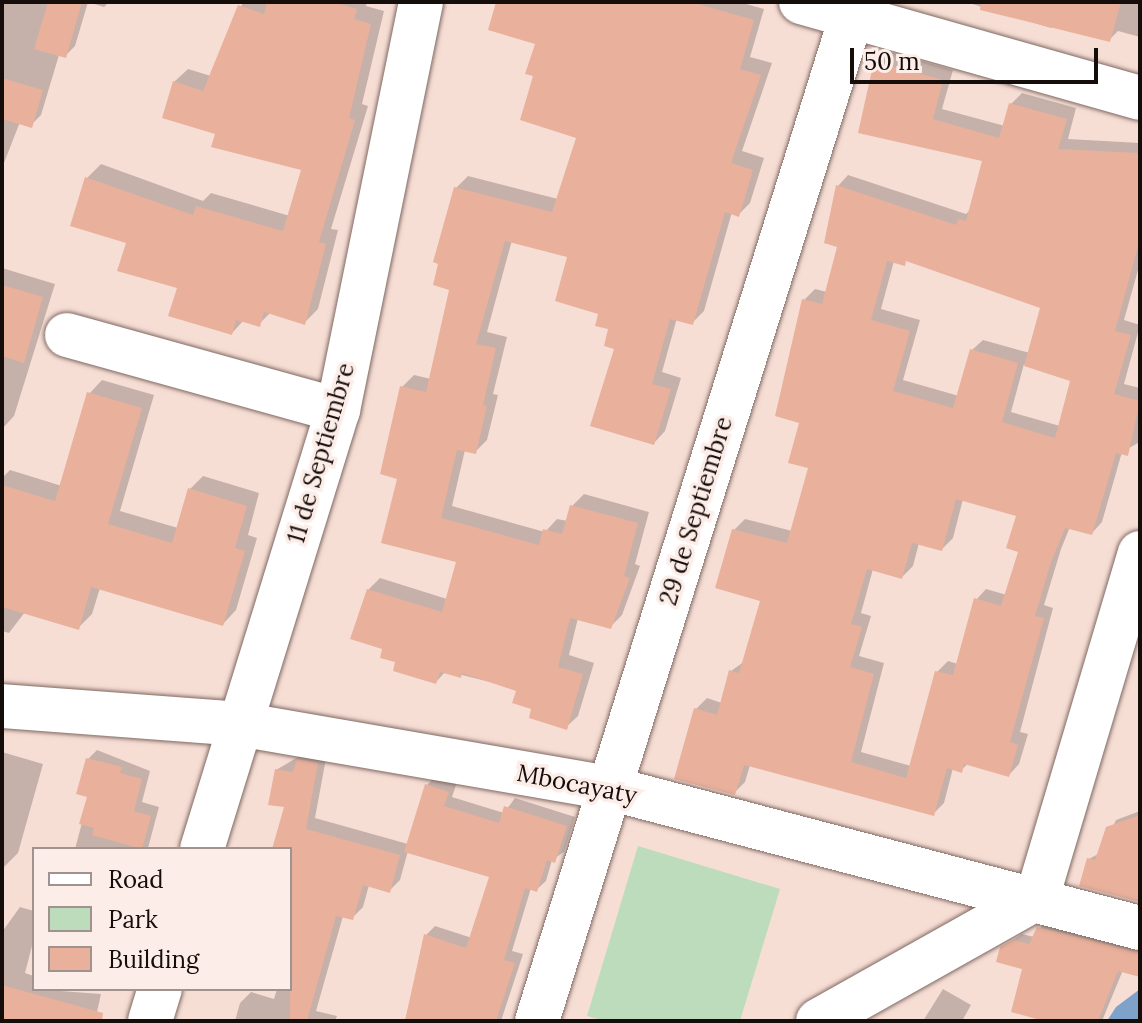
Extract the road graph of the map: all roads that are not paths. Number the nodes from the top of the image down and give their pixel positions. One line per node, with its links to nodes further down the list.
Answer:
1 (421, 2): 6 (street, 11 de Septiembre)
2 (801, 2): 3 (street)
3 (854, 9): 4 (street); 10 (street, 29 de Septiembre)
4 (1140, 98)
5 (67, 335): 6 (street)
6 (338, 410): 9 (street, 11 de Septiembre)
7 (1140, 553): 12 (street)
8 (2, 706): 9 (street, Mbocayaty)
9 (239, 724): 10 (street, Mbocayaty); 11 (street, 11 de Septiembre)
10 (609, 788): 12 (street, Mbocayaty); 16 (street, 29 de Septiembre)
11 (203, 847)
12 (1037, 898): 13 (street, Mbocayaty); 17 (street)
13 (1140, 928)
14 (159, 991): 15 (street)
15 (150, 1021)
16 (537, 1021)
17 (818, 1021)

